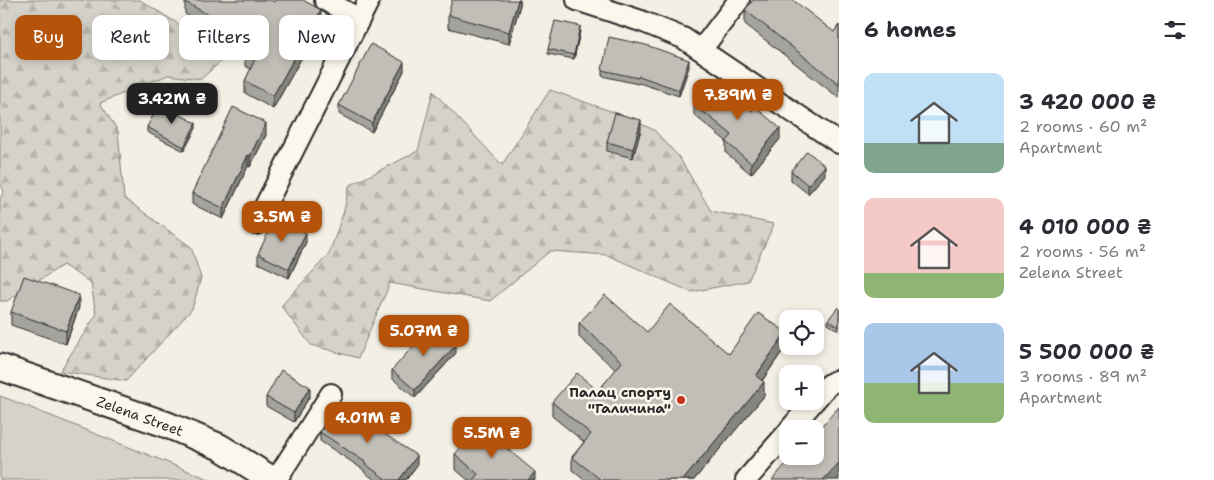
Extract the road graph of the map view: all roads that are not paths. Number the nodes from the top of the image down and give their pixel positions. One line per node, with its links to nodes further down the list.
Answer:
1 (325, 0): 5 (street)
2 (369, 0): 5 (street)
3 (578, 0): 6 (street)
4 (738, 0): 6 (street)
5 (359, 19): 8 (street)
6 (701, 50): 7 (street)
7 (837, 138)
8 (256, 224)
9 (0, 366): 16 (main road, Zelena Street)
10 (839, 380): 11 (street)
11 (824, 389)
12 (331, 394): 16 (street)
13 (806, 410): 14 (street)
14 (797, 420)
15 (779, 442): 17 (street)
16 (274, 480)
17 (746, 480)

